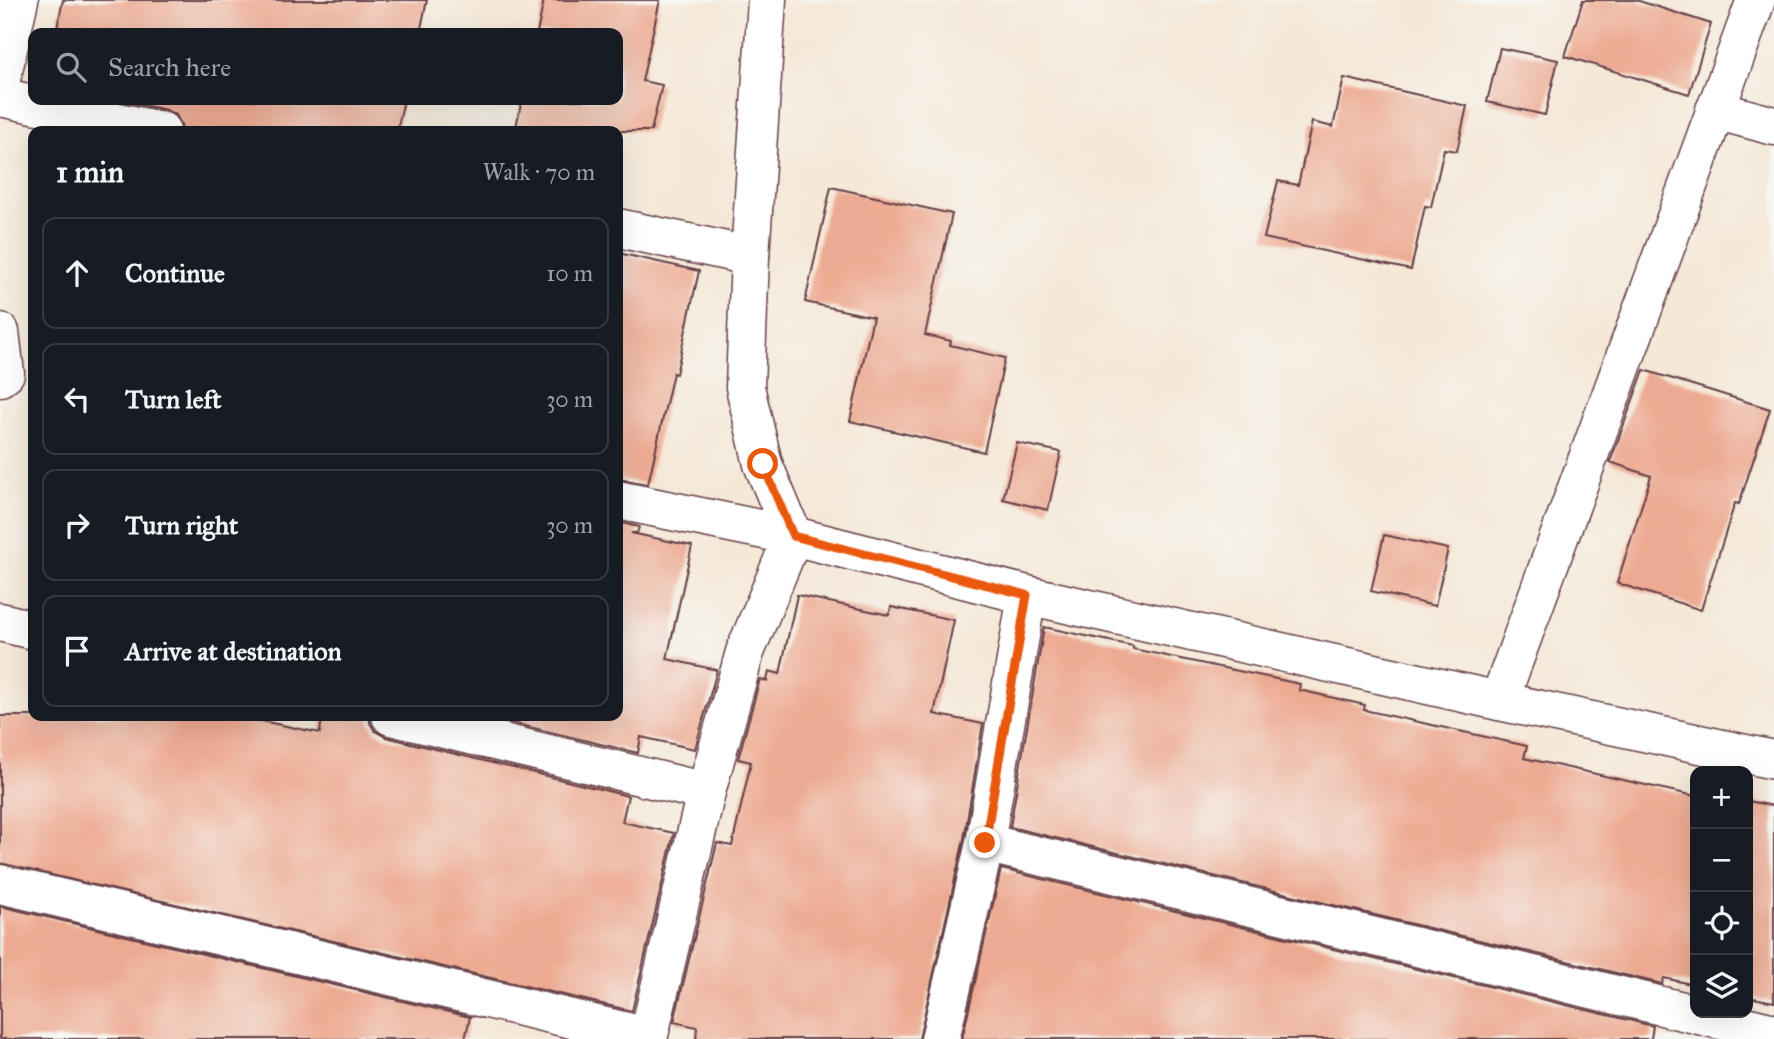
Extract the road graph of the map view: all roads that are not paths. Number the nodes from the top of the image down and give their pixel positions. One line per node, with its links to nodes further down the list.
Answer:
1 (19, 0): 4 (street)
2 (767, 0): 12 (street)
3 (1756, 0): 8 (street)
4 (0, 84)
5 (0, 97): 6 (street)
6 (28, 103)
7 (38, 105): 9 (street)
8 (1715, 110): 10 (street); 20 (street)
9 (137, 126)
10 (1774, 126)
11 (623, 229): 12 (street)
12 (750, 256): 16 (street)
13 (0, 332): 14 (street)
14 (13, 376)
15 (623, 501): 16 (street)
16 (793, 536): 17 (street); 23 (street)
17 (1027, 595): 20 (street); 24 (street)
18 (0, 622): 19 (street)
19 (28, 629)
20 (1499, 701): 22 (street)
21 (412, 721): 23 (street)
22 (1774, 760)
23 (706, 792): 27 (street)
24 (985, 843): 26 (street); 28 (street)
25 (0, 884): 27 (street)
26 (1774, 1033)
27 (648, 1038)
28 (940, 1039)

